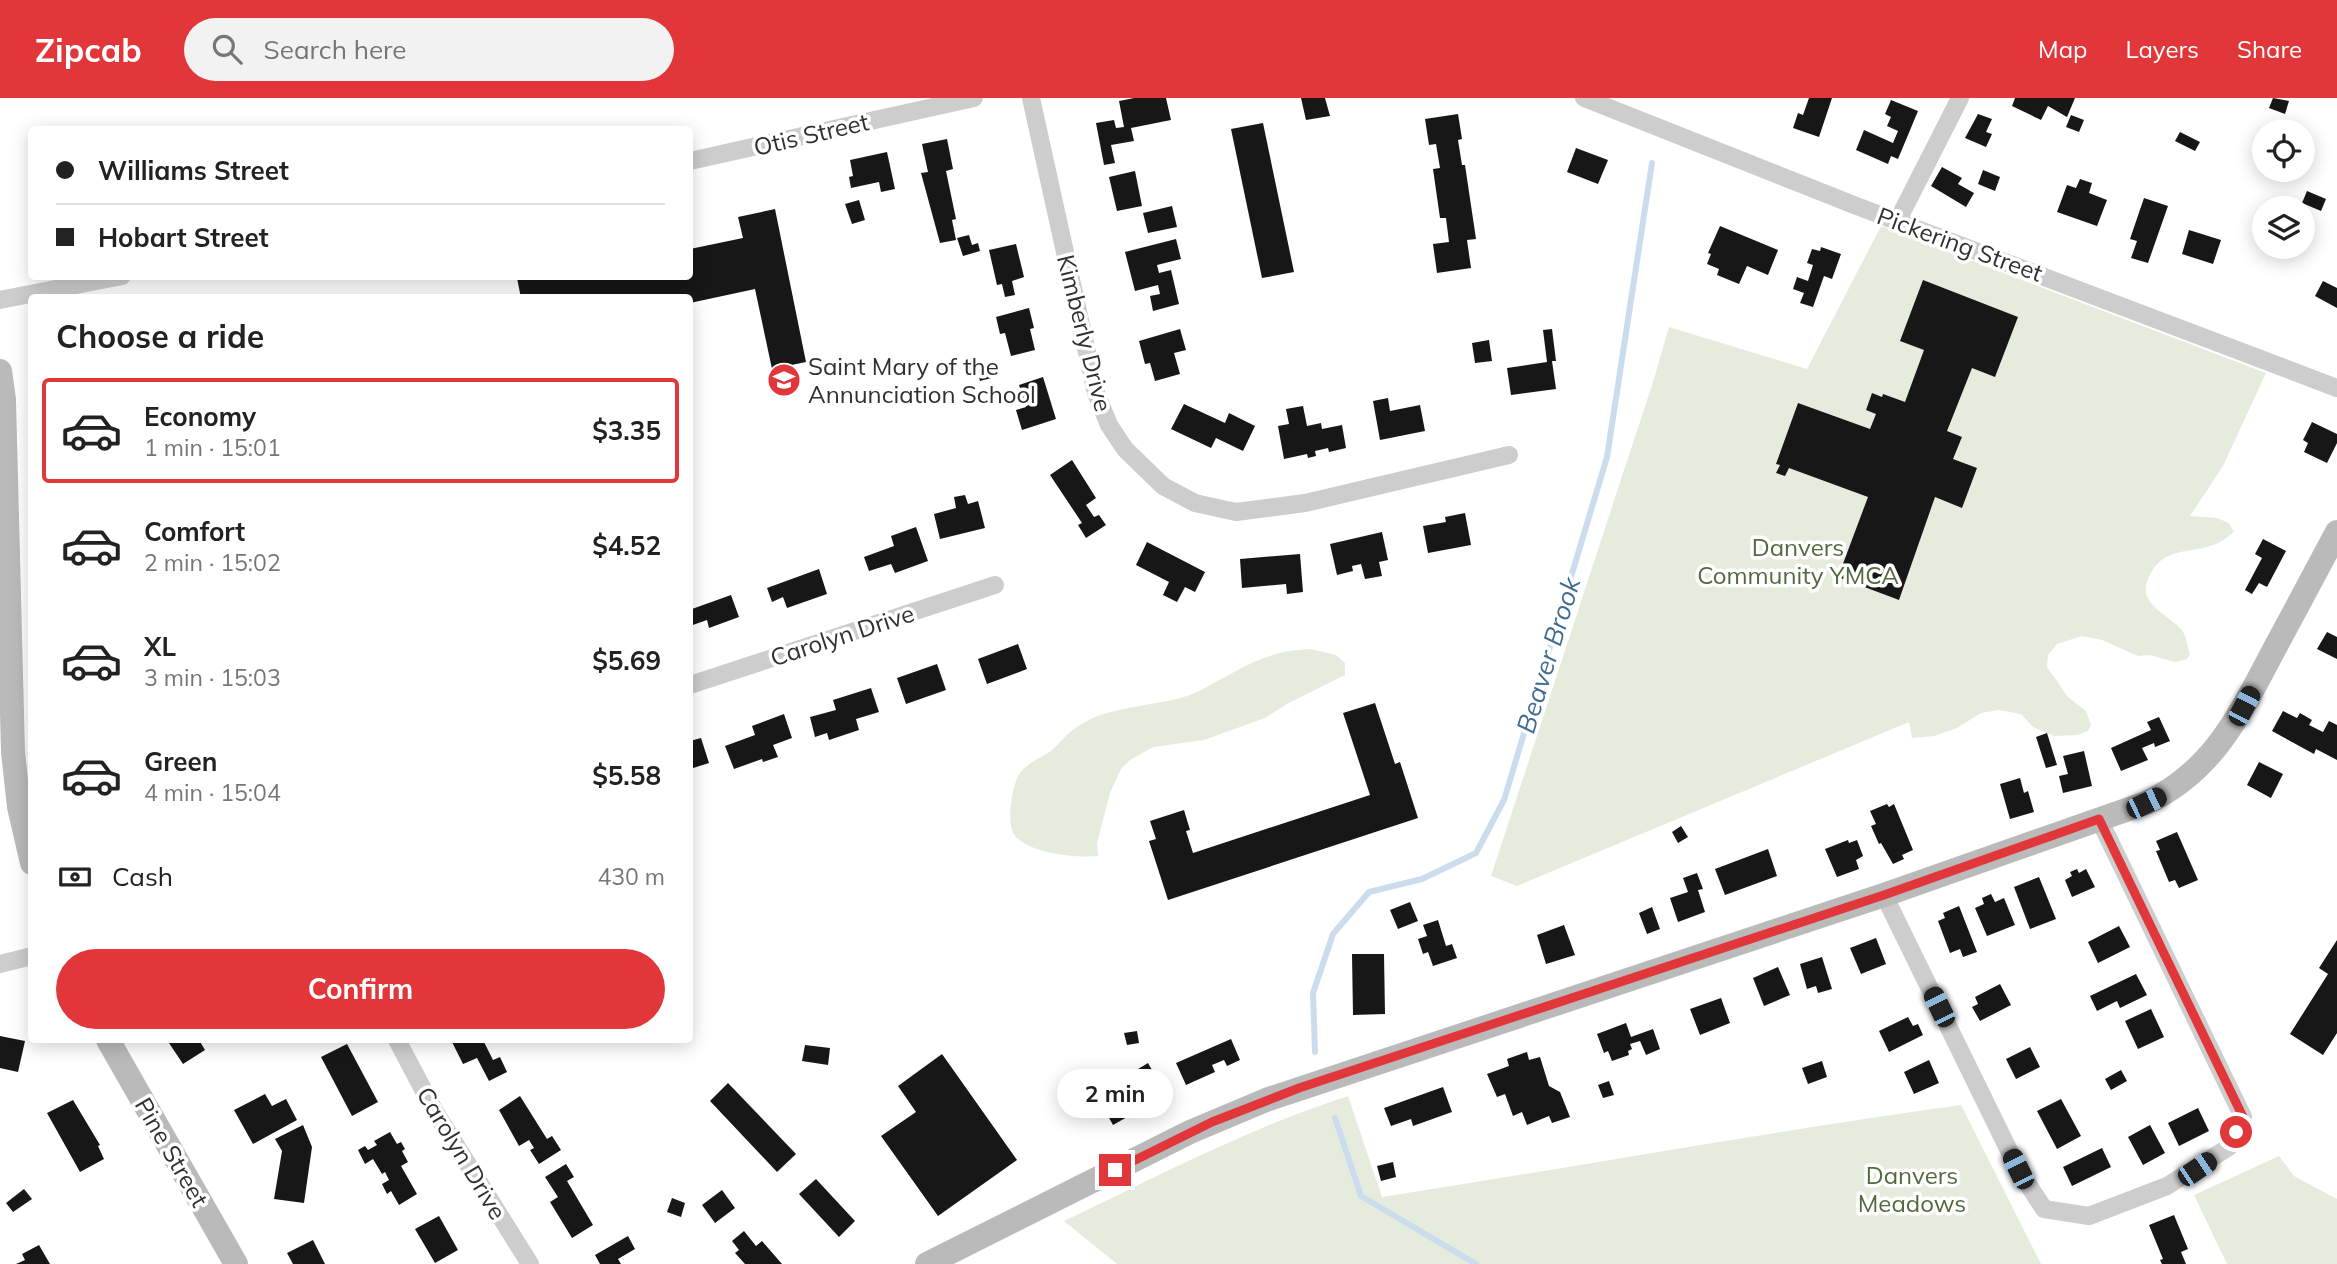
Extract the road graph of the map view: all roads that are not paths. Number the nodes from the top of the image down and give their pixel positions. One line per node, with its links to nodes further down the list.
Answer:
1 (974, 98): 5 (street, Otis Street)
2 (1031, 98): 13 (street, Kimberly Drive)
3 (1584, 98): 6 (street, Pickering Street)
4 (1960, 98): 6 (street)
5 (693, 160)
6 (1898, 220): 12 (street, Pickering Street)
7 (102, 280): 9 (street)
8 (28, 294): 10 (street)
9 (30, 294)
10 (0, 300)
11 (0, 371): 15 (main road)
12 (2337, 388)
13 (1509, 455)
14 (2337, 532): 18 (main road)
15 (4, 552): 19 (main road)
16 (995, 585): 17 (street, Carolyn Drive)
17 (693, 684)
18 (2099, 819): 20 (main road); 20 (street)
19 (28, 846)
20 (1884, 895): 27 (main road)
21 (28, 958): 22 (street)
22 (0, 964)
23 (110, 1043): 25 (main road, Pine Street)
24 (399, 1043): 26 (street, Carolyn Drive)
25 (236, 1264)
26 (530, 1264)
27 (927, 1264)

